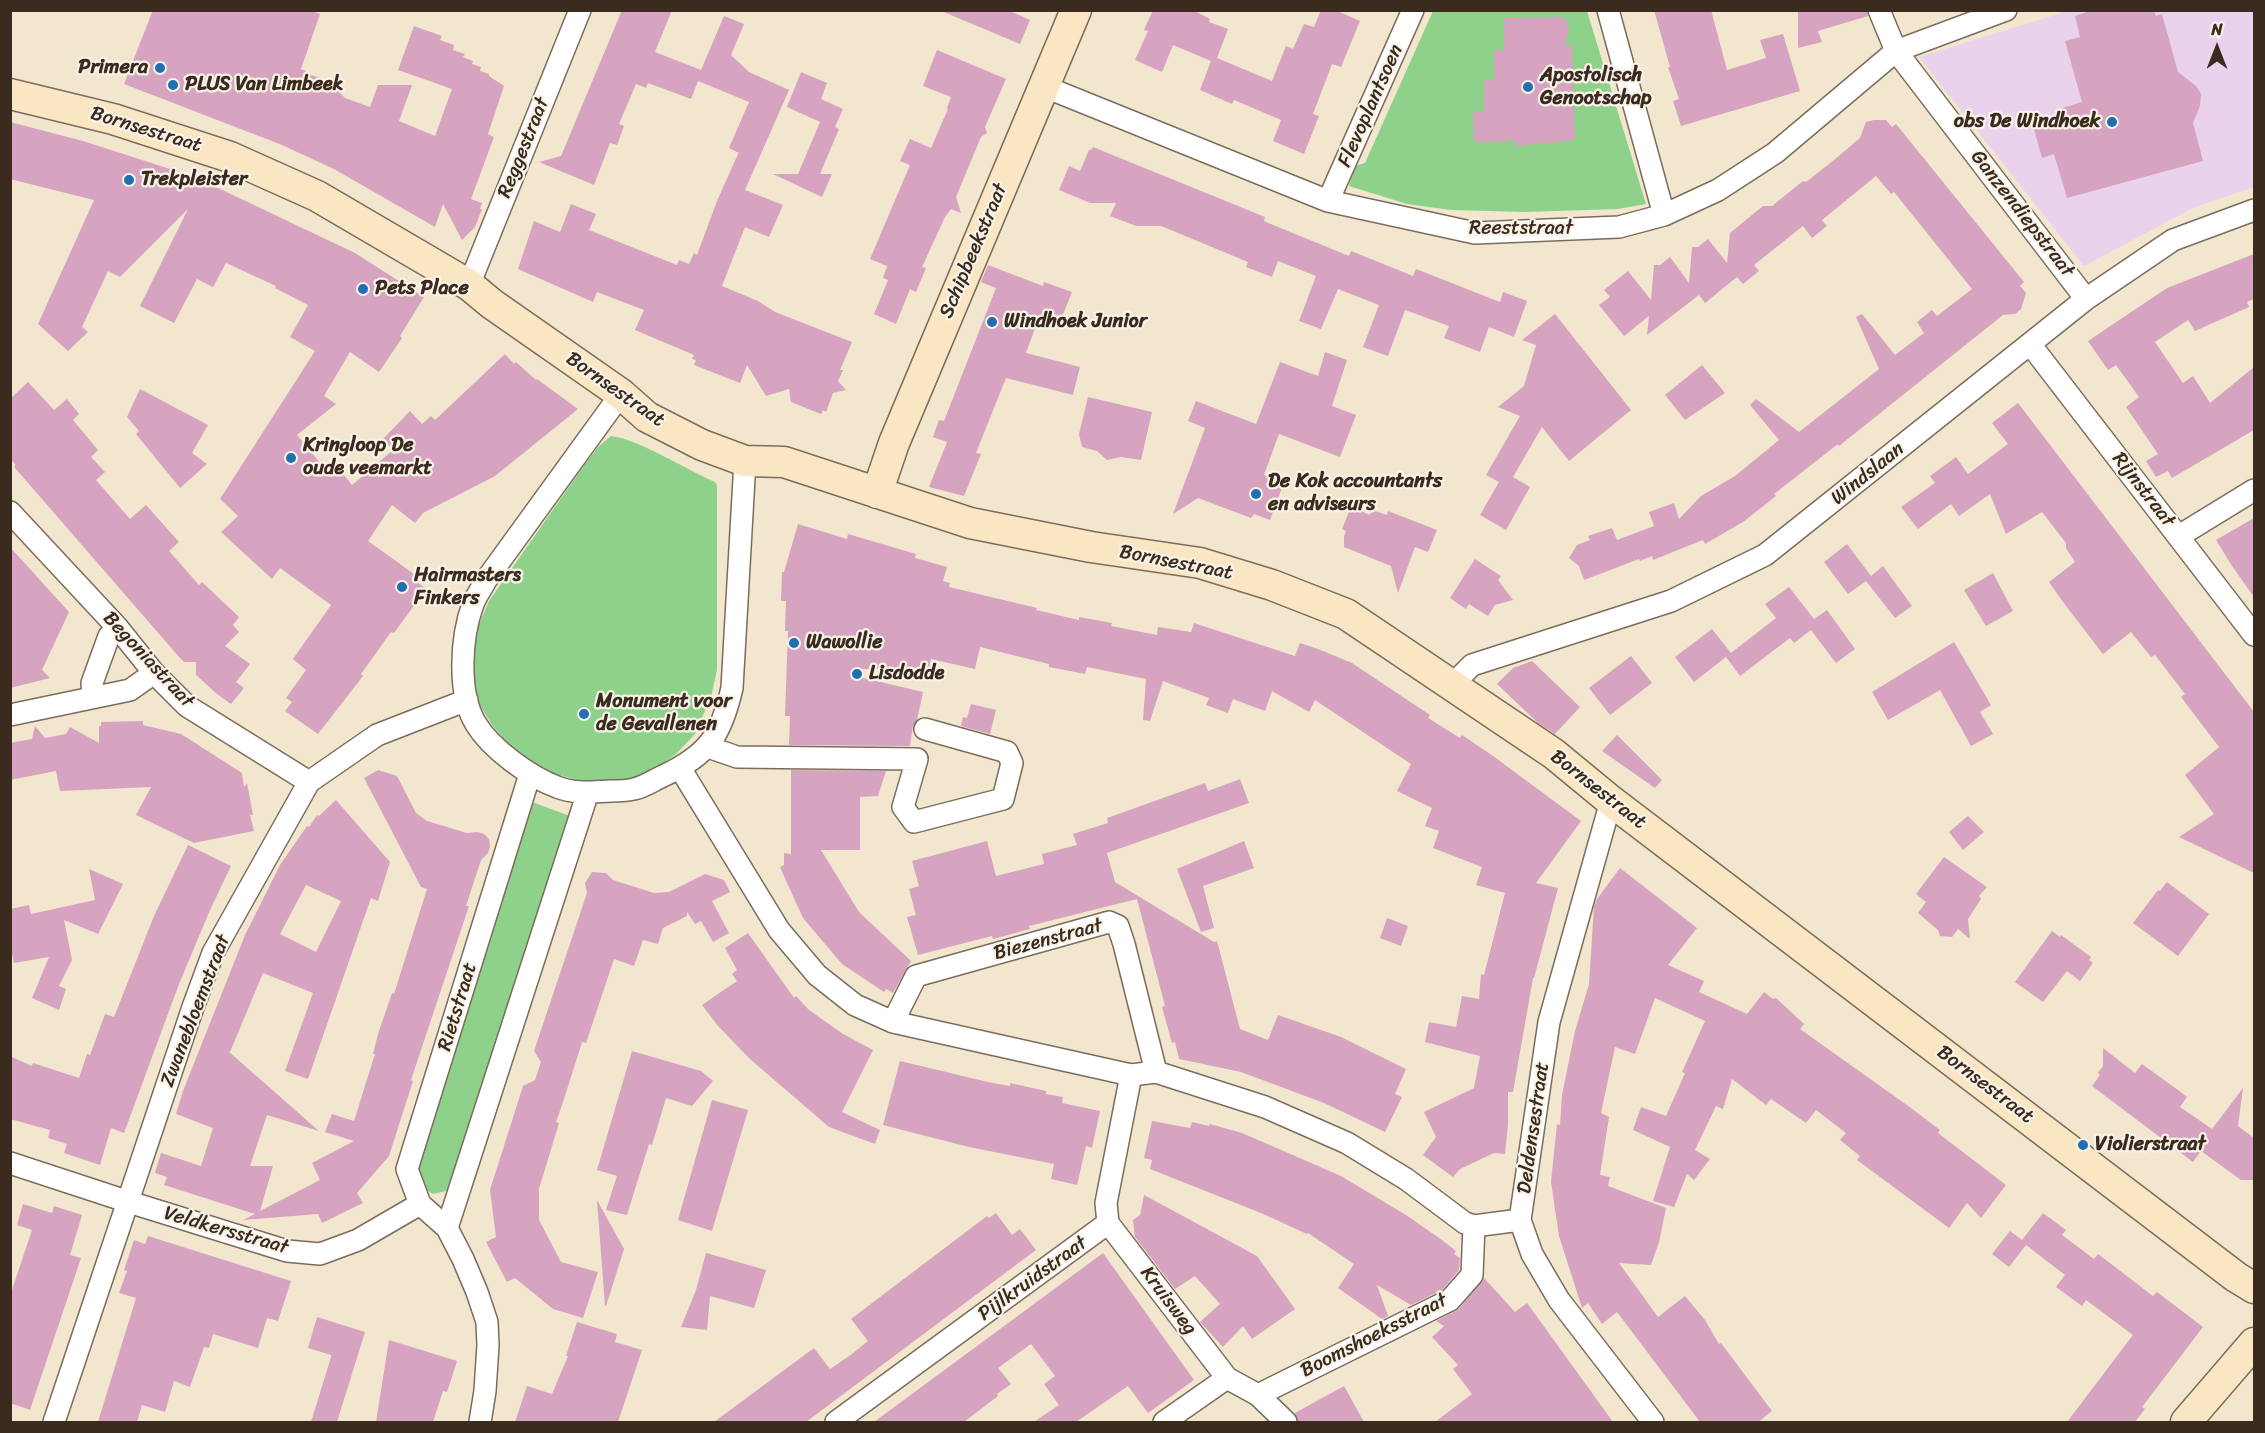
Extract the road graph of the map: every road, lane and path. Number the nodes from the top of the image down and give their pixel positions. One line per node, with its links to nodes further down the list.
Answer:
1 (580, 10): 13 (street, Reggestraat)
2 (1076, 10): 8 (street, Schipbeekstraat)
3 (1413, 10): 10 (street, Flevoplantsoen)
4 (1608, 10): 12 (street)
5 (1878, 10): 7 (street, Ganzendiepstraat)
6 (2006, 10): 7 (street, Reeststraat)
7 (1896, 51): 12 (street, Reeststraat); 14 (street, Ganzendiepstraat)
8 (1043, 86): 10 (street, Reeststraat); 19 (street, Schipbeekstraat)
9 (10, 94): 13 (street, Bornsestraat)
10 (1328, 201): 12 (street, Reeststraat)
11 (2254, 210): 14 (street, Windslaan)
12 (1664, 215)
13 (469, 285): 16 (street, Bornsestraat)
14 (2086, 299): 15 (street, Windslaan)
15 (2030, 344): 21 (street, Rijnstraat); 25 (street, Windslaan)
16 (621, 394): 17 (street, Bornsestraat); 27 (street)
17 (745, 461): 19 (street, Bornsestraat); 30 (street)
18 (2254, 490): 21 (street)
19 (877, 493): 25 (street, Bornsestraat)
20 (10, 512): 22 (street, Begoniastraat)
21 (2179, 536): 23 (street, Rijnstraat)
22 (118, 628): 24 (street, Begoniastraat); 26 (street)
23 (2254, 635)
24 (154, 673): 26 (street); 33 (street, Begoniastraat)
25 (1453, 684): 35 (street, Bornsestraat)
26 (93, 698): 28 (street)
27 (466, 700): 32 (street); 33 (street, Zwanebloemstraat)
28 (10, 715)
29 (925, 729): 30 (street)
30 (708, 747): 31 (street)
31 (680, 768): 34 (street); 36 (street)
32 (530, 774): 34 (street); 41 (street, Rietstraat)
33 (309, 782): 40 (street, Zwanebloemstraat)
34 (588, 792): 45 (street)
35 (1611, 801): 42 (street, Deldensestraat); 46 (street, Bornsestraat)
36 (893, 1022): 37 (street, Biezenstraat); 38 (street)
37 (1156, 1072): 38 (street); 44 (street)
38 (1131, 1076): 43 (street)
39 (10, 1163): 40 (street, Veldkersstraat)
40 (129, 1202): 41 (street, Veldkersstraat); 50 (street, Zwanebloemstraat)
41 (420, 1204): 45 (street, Rietstraat)
42 (1520, 1220): 44 (street); 55 (street, Deldensestraat)
43 (1108, 1223): 48 (street, Kruisweg); 52 (street, Pijlkruidstraat)
44 (1474, 1226): 49 (street, Boomshoeksstraat)
45 (447, 1228): 51 (street, Rietstraat)
46 (2254, 1288)
47 (2254, 1343): 56 (street)
48 (1227, 1378): 49 (street); 53 (street)
49 (1258, 1395): 54 (street)
50 (54, 1422)
51 (480, 1422)
52 (836, 1422)
53 (1164, 1422)
54 (1286, 1422)
55 (1653, 1422)
56 (2186, 1422)

